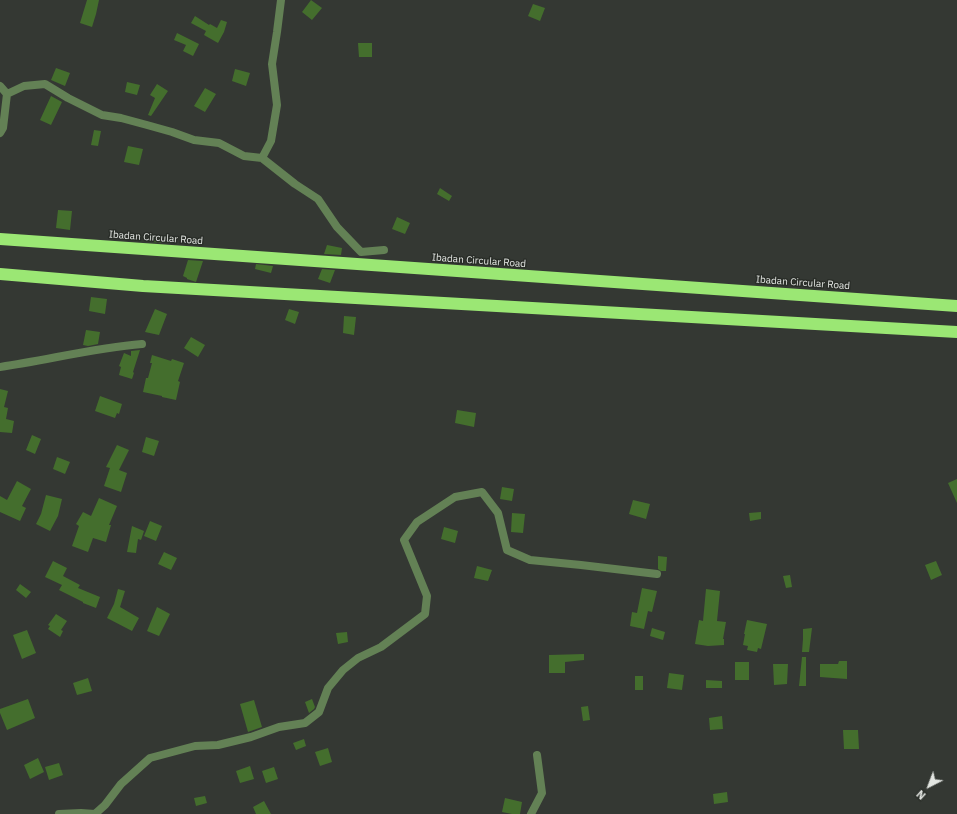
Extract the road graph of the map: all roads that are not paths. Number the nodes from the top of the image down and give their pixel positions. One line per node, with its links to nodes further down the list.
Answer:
1 (281, 0): 5 (street)
2 (0, 86): 3 (street)
3 (7, 94): 4 (street); 5 (street)
4 (0, 133)
5 (262, 158): 7 (street)
6 (0, 239): 9 (highway, Ibadan Circular Road)
7 (384, 250)
8 (0, 274): 10 (highway)
9 (957, 306)
10 (957, 332)
11 (142, 344): 12 (street)
12 (0, 367)
13 (657, 574): 15 (street)
14 (537, 755): 16 (street)
15 (60, 814)
16 (531, 814)

